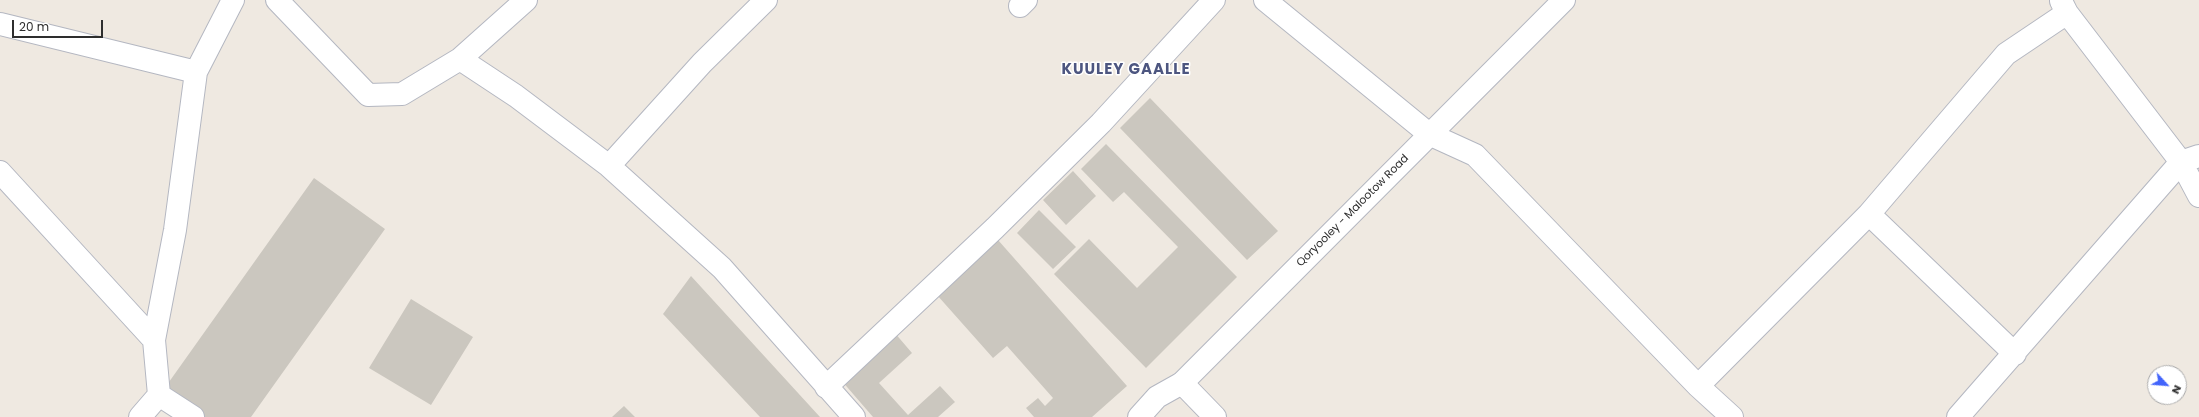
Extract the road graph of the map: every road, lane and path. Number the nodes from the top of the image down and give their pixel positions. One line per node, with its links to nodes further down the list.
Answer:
1 (233, 0): 11 (street)
2 (277, 0): 10 (street)
3 (526, 0): 10 (street)
4 (766, 0): 14 (street)
5 (1214, 0): 22 (street)
6 (1265, 0): 12 (street)
7 (1564, 0): 12 (street, Qoryooley - Malootow Road)
8 (2064, 7): 13 (street); 17 (street)
9 (0, 24): 11 (street)
10 (460, 59): 14 (street)
11 (196, 72): 18 (street)
12 (1429, 134): 20 (street, Qoryooley - Malootow Road); 21 (street)
13 (2190, 159): 16 (street); 19 (street)
14 (609, 166): 22 (street)
15 (0, 172): 18 (street)
16 (2199, 196)
17 (1869, 214): 19 (street); 21 (street)
18 (154, 340): 23 (street)
19 (2015, 354): 30 (street)
20 (1182, 384): 27 (street, Qoryooley - Malootow Road); 28 (street)
21 (1698, 386): 29 (street)
22 (826, 387): 26 (street)
23 (159, 394): 24 (street); 25 (street)
24 (140, 417)
25 (193, 417)
26 (854, 417)
27 (1139, 417)
28 (1215, 417)
29 (1732, 417)
30 (1958, 417)

